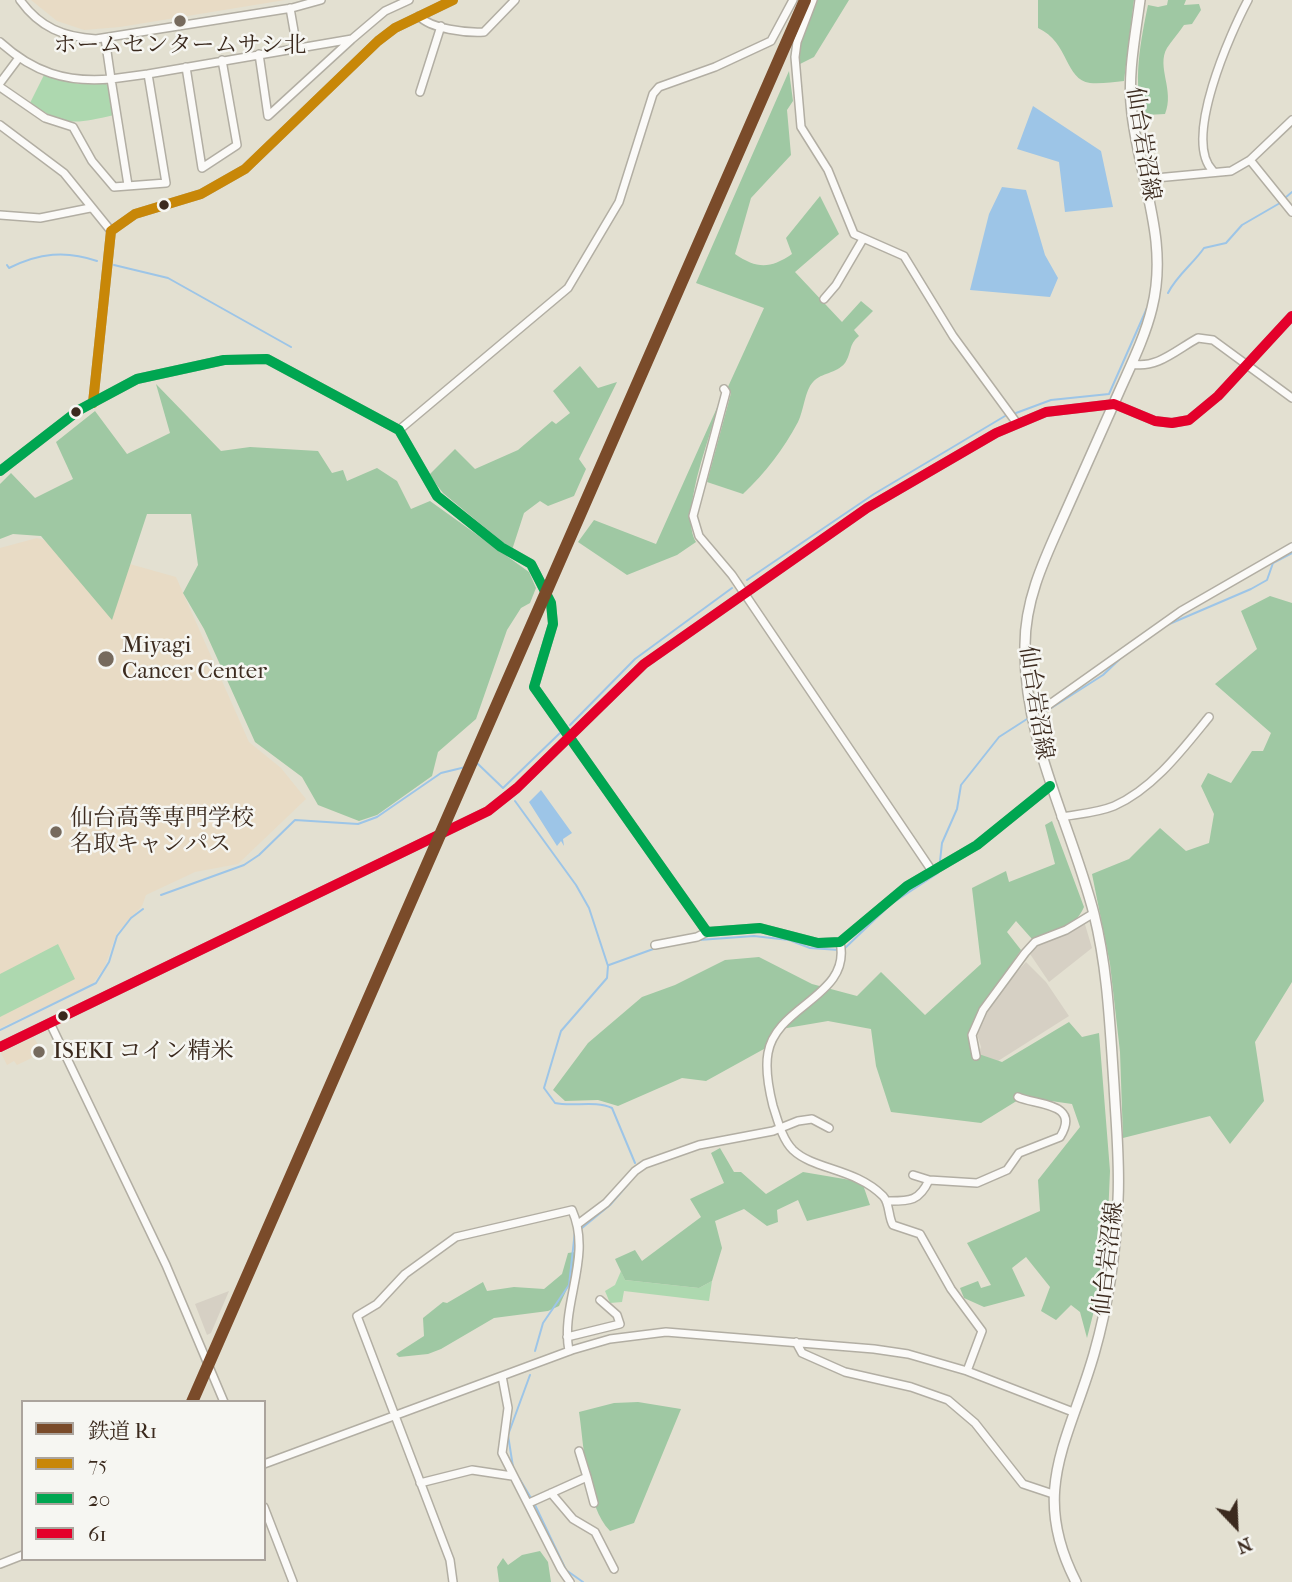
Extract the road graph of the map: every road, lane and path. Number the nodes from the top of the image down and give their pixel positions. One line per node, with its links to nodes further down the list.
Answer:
1 (20, 0): 13 (street)
2 (321, 0): 10 (street)
3 (409, 0): 14 (street)
4 (453, 0): 11 (street)
5 (515, 0): 12 (street)
6 (793, 0): 45 (street)
7 (813, 0): 35 (street)
8 (1140, 0): 29 (main road, 仙台岩沼線)
9 (1248, 0): 28 (street)
10 (290, 8): 13 (street); 16 (street)
11 (419, 16): 12 (street); 34 (street)
12 (441, 26): 24 (street)
13 (105, 38): 22 (street)
14 (352, 40): 16 (street); 17 (street)
15 (0, 42): 18 (street)
16 (296, 48): 17 (street)
17 (259, 54): 19 (street)
18 (18, 59): 22 (street); 23 (street)
19 (222, 60): 20 (street); 20 (street)
20 (186, 67): 21 (street)
21 (148, 74): 22 (street); 30 (street)
22 (111, 79): 30 (street)
23 (0, 85): 30 (street)
24 (420, 92)
25 (1292, 120): 27 (street)
26 (0, 125): 31 (street)
27 (1250, 160): 28 (street); 32 (street)
28 (1213, 171): 29 (street)
29 (1145, 179): 38 (main road, 仙台岩沼線)
30 (128, 185)
31 (90, 208): 33 (street); 34 (street)
32 (1292, 212)
33 (0, 215)
34 (111, 231): 42 (street)
35 (863, 239): 36 (street); 44 (street)
36 (824, 299)
37 (1292, 316): 39 (street)
38 (1132, 364): 39 (street); 43 (main road, 仙台岩沼線)
39 (1247, 366): 41 (street); 43 (street)
40 (724, 389): 48 (street)
41 (1292, 398)
42 (93, 403): 45 (street); 46 (street)
43 (1114, 404): 44 (street); 49 (main road, 仙台岩沼線)
44 (1016, 422): 48 (street)
45 (399, 430): 51 (street)
46 (0, 471)
47 (1292, 547): 49 (street)
48 (744, 592): 51 (street); 54 (street)
49 (1032, 711): 52 (main road, 仙台岩沼線)
50 (1209, 717): 53 (street)
51 (570, 735): 56 (street); 59 (street)
52 (1050, 786): 53 (main road, 仙台岩沼線); 54 (street)
53 (1060, 817): 55 (main road, 仙台岩沼線)
54 (932, 871): 58 (street)
55 (1094, 913): 61 (street); 78 (main road, 仙台岩沼線)
56 (707, 932): 57 (street); 58 (street)
57 (655, 945)
58 (841, 947): 63 (street)
59 (50, 1023): 60 (street); 77 (street)
60 (0, 1048)
61 (976, 1056)
62 (1018, 1097): 66 (street)
63 (780, 1128): 64 (street); 67 (street); 68 (street)
64 (830, 1128)
65 (913, 1175): 66 (street)
66 (929, 1181): 67 (street)
67 (887, 1201): 75 (street)
68 (578, 1224): 71 (street); 79 (street)
69 (600, 1300): 70 (street)
70 (620, 1324): 71 (street); 72 (street)
71 (567, 1337): 74 (street)
72 (625, 1337): 73 (street); 74 (street)
73 (796, 1342): 75 (street); 86 (street)
74 (569, 1351): 76 (street)
75 (967, 1371): 78 (street)
76 (502, 1376): 79 (street); 82 (street)
77 (223, 1400)
78 (1073, 1412): 86 (main road, 仙台岩沼線)
79 (394, 1416): 81 (street); 84 (street)
80 (579, 1451): 83 (street)
81 (266, 1463)
82 (512, 1476): 84 (street); 87 (street)
83 (587, 1477): 85 (street); 88 (street)
84 (419, 1483): 94 (street)
85 (551, 1493): 87 (street); 92 (street)
86 (1053, 1494): 96 (main road, 仙台岩沼線)
87 (528, 1503): 95 (street)
88 (594, 1503)
89 (266, 1512): 93 (street)
90 (21, 1556): 91 (street)
91 (0, 1564)
92 (614, 1569)
93 (293, 1582)
94 (453, 1582)
95 (570, 1582)
96 (1076, 1582)

